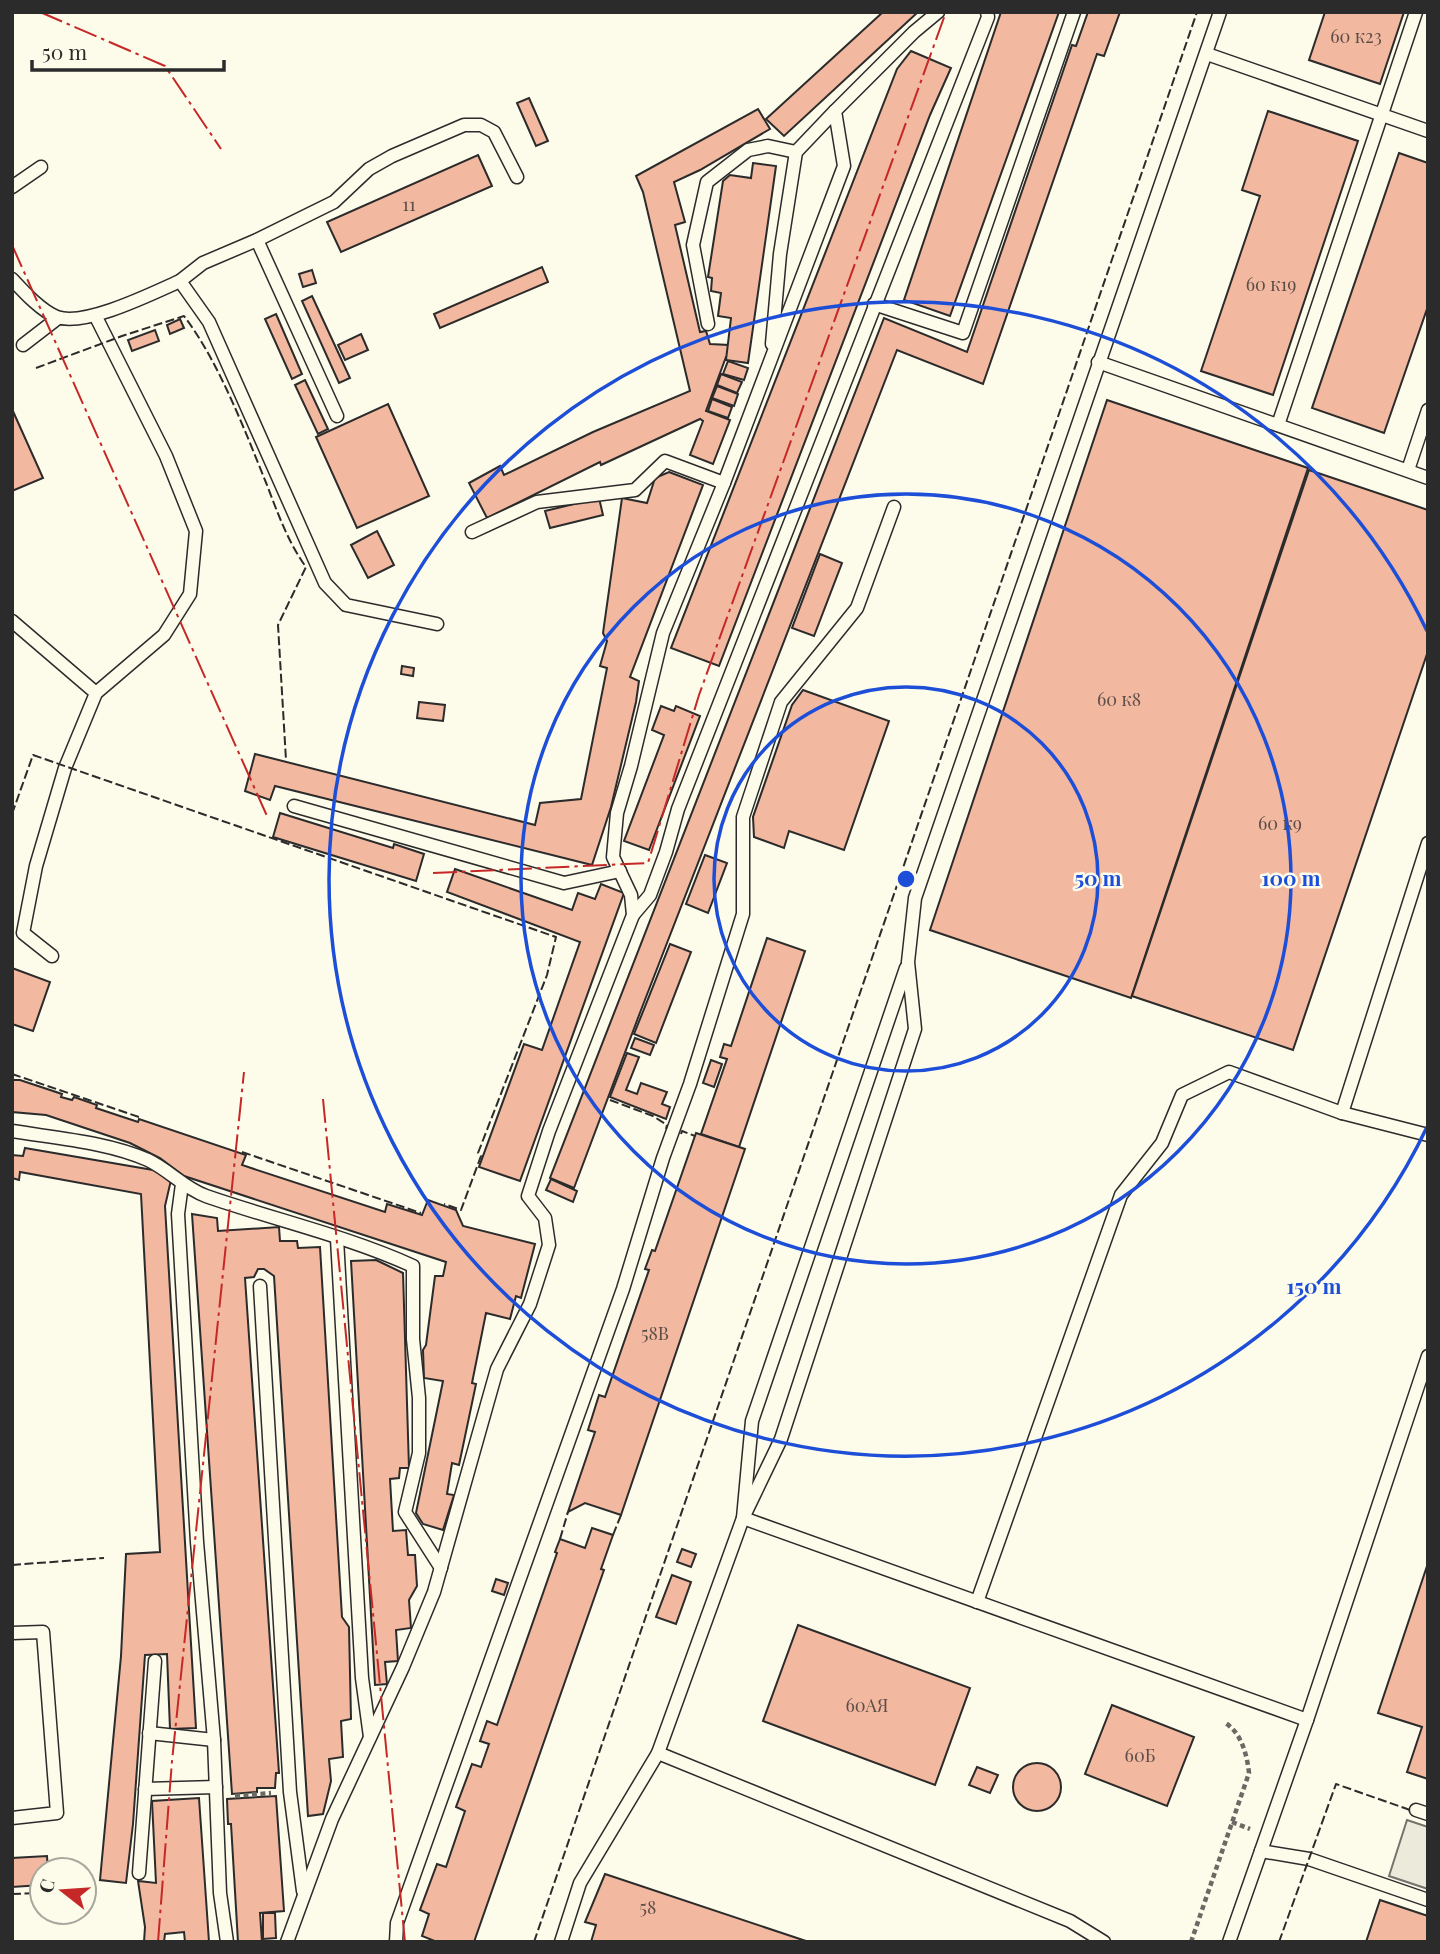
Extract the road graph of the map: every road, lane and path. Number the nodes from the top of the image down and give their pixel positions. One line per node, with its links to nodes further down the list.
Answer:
1 (938, 12): 7 (lane)
2 (987, 12): 17 (lane)
3 (1074, 12): 17 (lane)
4 (1220, 12): 6 (lane)
5 (1416, 12): 8 (lane)
6 (1207, 54): 8 (lane); 23 (lane)
7 (835, 111): 10 (lane); 22 (lane)
8 (1381, 117): 9 (lane); 26 (lane)
9 (1428, 131)
10 (796, 152): 20 (lane); 22 (lane)
11 (41, 167): 13 (lane)
12 (517, 177): 14 (lane)
13 (12, 187)
14 (257, 240): 16 (lane); 25 (lane)
15 (12, 279): 19 (lane)
16 (180, 281): 18 (lane); 33 (lane)
17 (874, 304): 38 (lane)
18 (96, 317): 19 (lane); 34 (lane)
19 (58, 318): 21 (lane)
20 (708, 324)
21 (23, 345)
22 (771, 358): 29 (lane)
23 (1098, 362): 26 (lane); 40 (lane)
24 (1428, 410): 27 (lane)
25 (337, 416)
26 (1278, 425): 27 (lane)
27 (1408, 470): 28 (lane)
28 (1428, 478)
29 (724, 483): 31 (lane); 37 (lane)
30 (894, 507): 69 (lane)
31 (472, 532)
32 (12, 621): 34 (lane)
33 (437, 624)
34 (96, 693): 39 (lane)
35 (295, 806): 37 (lane)
36 (1428, 843): 41 (lane)
37 (620, 872): 38 (lane)
38 (633, 915): 49 (lane)
39 (52, 956)
40 (908, 962): 48 (lane); 48 (lane)
41 (1342, 1113): 43 (lane); 50 (lane)
42 (12, 1131): 44 (lane)
43 (1428, 1135)
44 (182, 1184): 45 (lane); 57 (lane)
45 (337, 1239): 49 (lane); 56 (lane)
46 (260, 1286): 60 (lane)
47 (1428, 1356): 53 (lane)
48 (743, 1518): 50 (lane); 58 (lane)
49 (441, 1569): 56 (lane)
50 (977, 1602): 53 (lane)
51 (12, 1633): 62 (lane)
52 (155, 1661): 55 (lane)
53 (1307, 1720): 63 (lane)
54 (1224, 1722): 72 (path)
55 (149, 1733): 57 (lane); 59 (lane)
56 (370, 1737): 65 (lane)
57 (214, 1740): 61 (lane)
58 (658, 1753): 70 (lane); 71 (lane)
59 (145, 1789): 61 (lane); 64 (lane)
60 (290, 1792): 61 (path); 65 (lane)
61 (216, 1793): 67 (lane)
62 (12, 1818)
63 (1261, 1851): 66 (lane); 73 (lane)
64 (139, 1873)
65 (304, 1895): 68 (lane)
66 (1428, 1900)
67 (227, 1942)
68 (287, 1942)
69 (396, 1942)
70 (561, 1942)
71 (1104, 1942)
72 (1191, 1942)
73 (1229, 1942)

